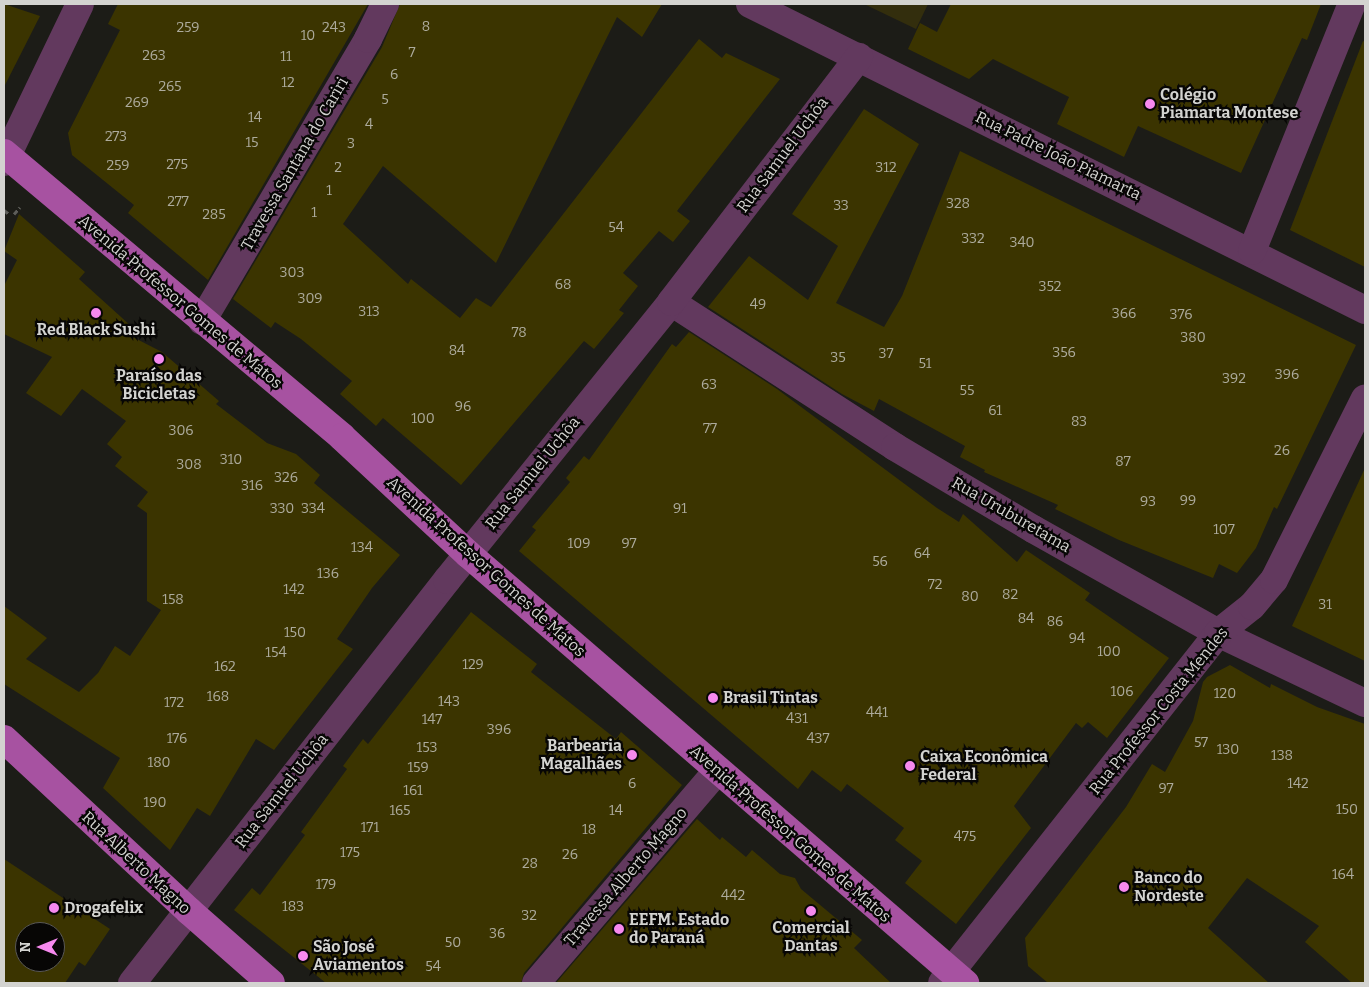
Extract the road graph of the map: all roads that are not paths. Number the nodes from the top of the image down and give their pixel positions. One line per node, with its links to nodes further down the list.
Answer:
1 (80, 4): 6 (street)
2 (385, 4): 10 (street, Travessa Santana do Cariri)
3 (750, 4): 5 (street, Rua Padre João Piamarta)
4 (1352, 4): 7 (street)
5 (859, 57): 7 (street, Rua Padre João Piamarta); 8 (street, Rua Samuel Uchôa)
6 (5, 157): 10 (main road, Avenida Professor Gomes de Matos)
7 (1252, 252): 9 (street, Rua Padre João Piamarta)
8 (671, 302): 12 (street, Rua Samuel Uchôa); 13 (street, Rua Uruburetama)
9 (1365, 310)
10 (202, 321): 12 (main road, Avenida Professor Gomes de Matos)
11 (1365, 398): 13 (street, Rua Professor Costa Mendes)
12 (468, 554): 16 (main road, Avenida Professor Gomes de Matos); 17 (street, Rua Samuel Uchôa)
13 (1218, 633): 14 (street, Rua Uruburetama); 18 (street, Rua Professor Costa Mendes)
14 (1365, 703)
15 (4, 739): 17 (main road, Rua Alberto Magno)
16 (717, 771): 18 (main road, Avenida Professor Gomes de Matos); 21 (street, Travessa Alberto Magno)
17 (188, 911): 19 (street, Rua Samuel Uchôa); 20 (main road, Rua Alberto Magno)
18 (953, 979)
19 (132, 983)
20 (271, 983)
21 (536, 983)

